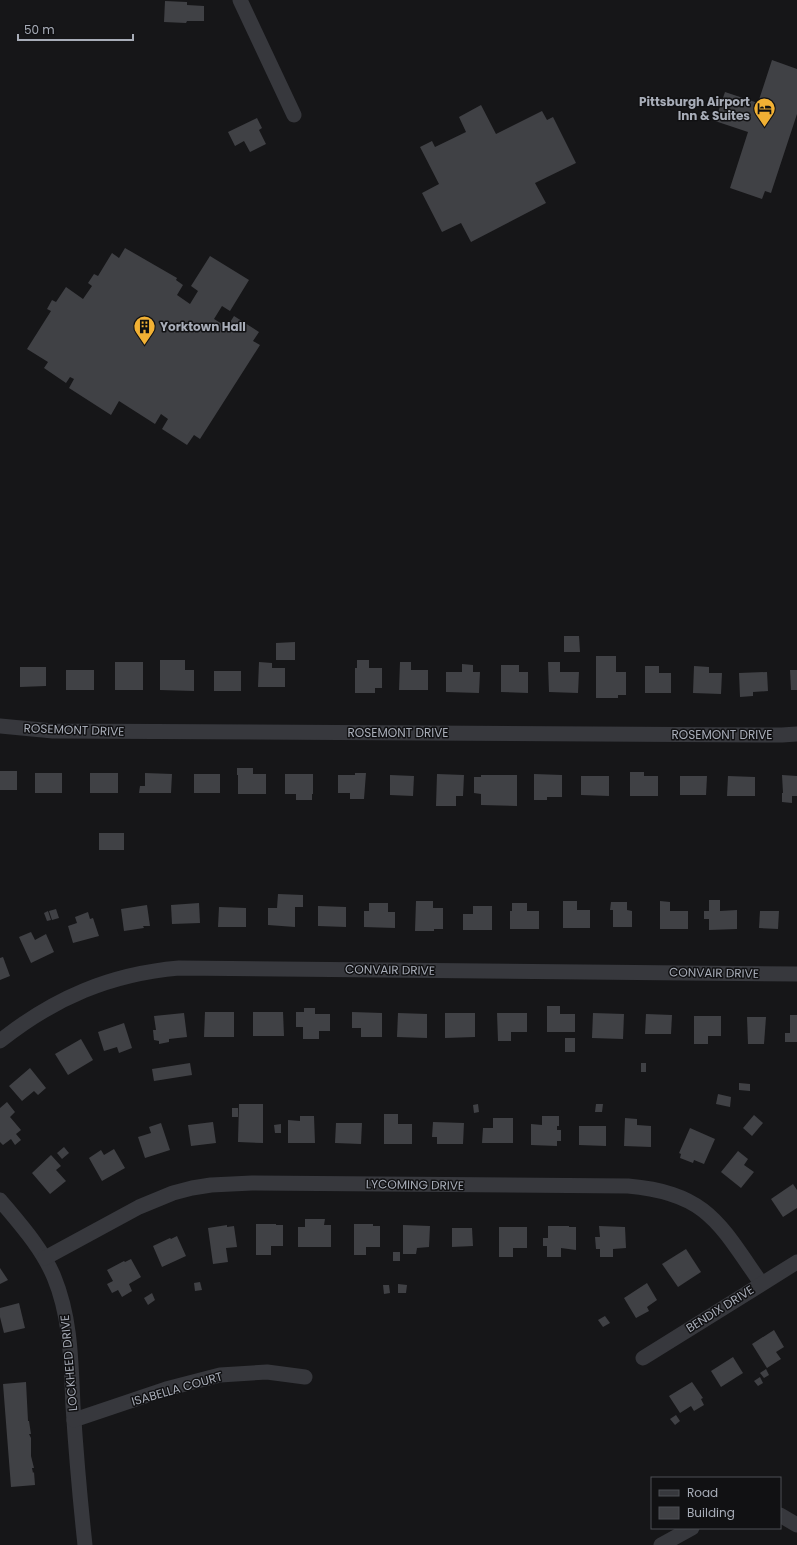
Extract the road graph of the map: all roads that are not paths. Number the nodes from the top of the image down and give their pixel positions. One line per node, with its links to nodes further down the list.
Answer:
1 (240, 0): 2 (street)
2 (294, 115)
3 (0, 726): 4 (street, ROSEMONT DRIVE)
4 (797, 734)
5 (797, 974): 6 (street, CONVAIR DRIVE)
6 (0, 1041)
7 (0, 1200): 8 (street, LOCKHEED DRIVE)
8 (45, 1258): 10 (street, LYCOMING DRIVE); 13 (street, LOCKHEED DRIVE)
9 (797, 1262): 10 (street, BENDIX DRIVE)
10 (761, 1284): 11 (street, BENDIX DRIVE)
11 (642, 1358)
12 (305, 1377): 13 (street, ISABELLA COURT)
13 (74, 1420): 17 (street, LOCKHEED DRIVE)
14 (781, 1516): 15 (street)
15 (796, 1523)
16 (690, 1529): 18 (street)
17 (85, 1545)
18 (661, 1545)

